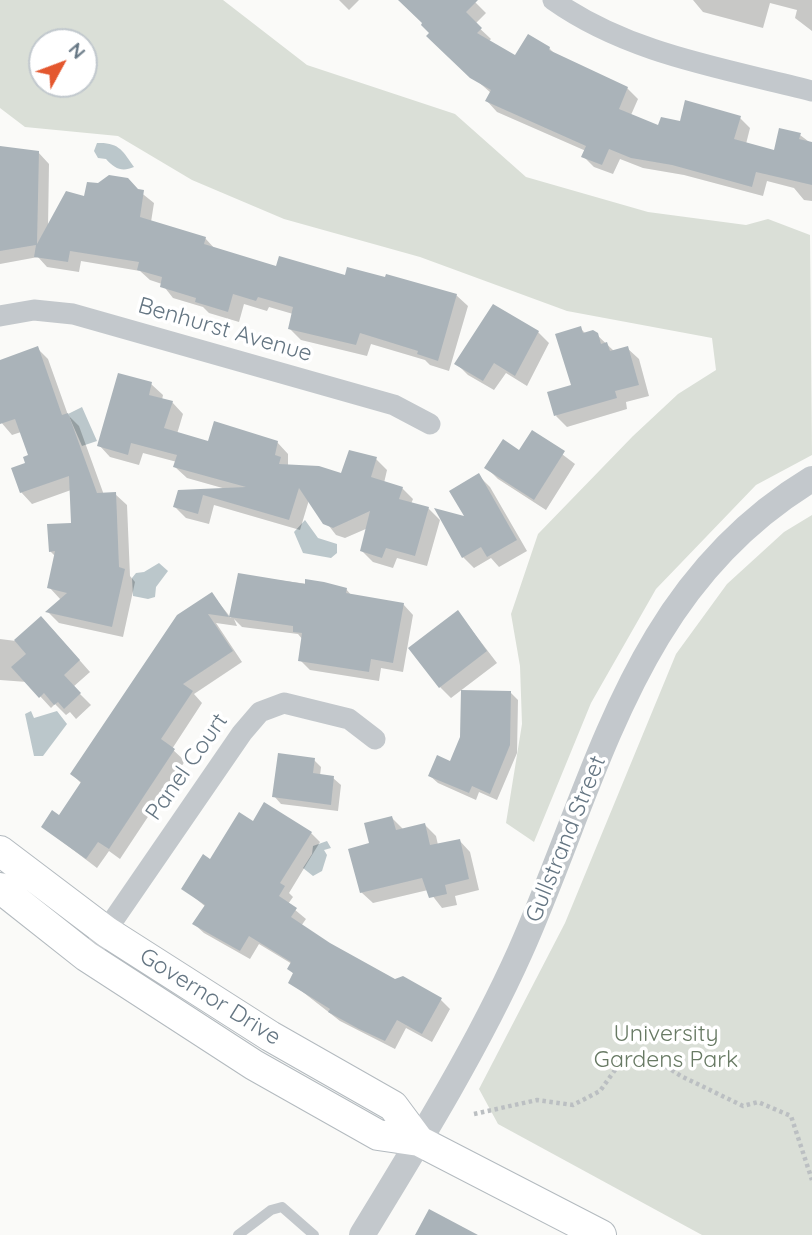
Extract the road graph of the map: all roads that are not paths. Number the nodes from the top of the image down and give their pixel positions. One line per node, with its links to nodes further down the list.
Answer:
1 (553, 0): 2 (street)
2 (812, 91)
3 (0, 316): 4 (street, Benhurst Avenue)
4 (430, 424)
5 (812, 479): 11 (street, Gullstrand Street)
6 (376, 739): 9 (street, Panel Court)
7 (0, 851): 9 (main road, Governor Drive)
8 (0, 888): 10 (main road, Governor Drive)
9 (107, 932): 10 (street, Panel Court); 11 (main road, Governor Drive)
10 (86, 956): 11 (main road, Governor Drive)
11 (419, 1141): 14 (street, Gullstrand Street); 15 (main road, Governor Drive)
12 (239, 1235): 13 (lane)
13 (314, 1235)
14 (362, 1235)
15 (601, 1235)

